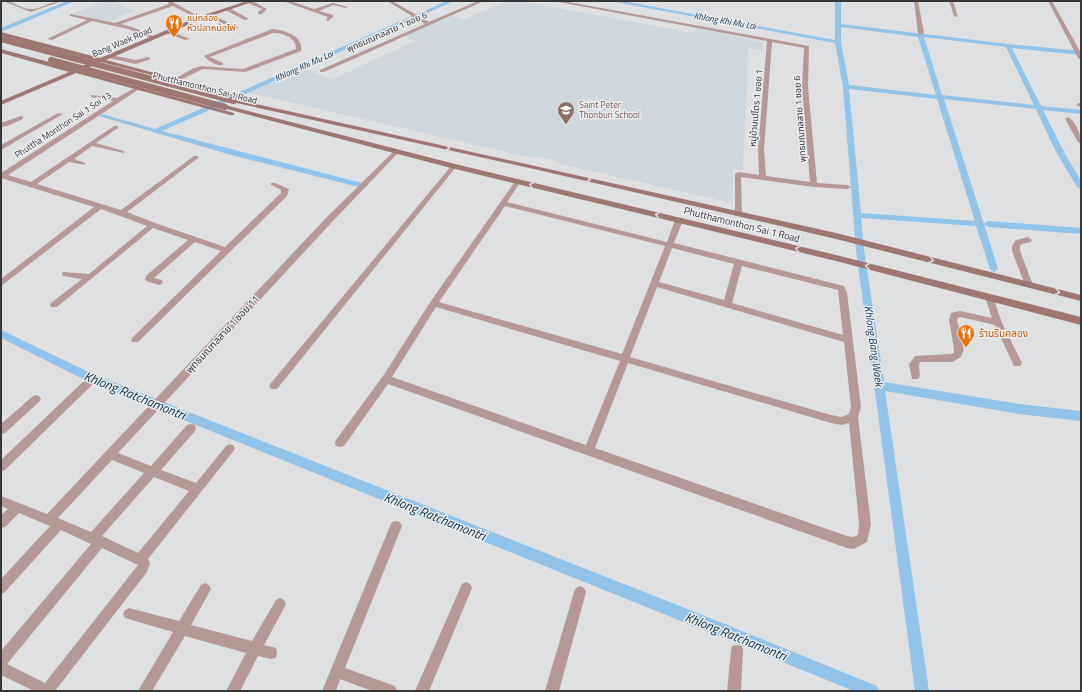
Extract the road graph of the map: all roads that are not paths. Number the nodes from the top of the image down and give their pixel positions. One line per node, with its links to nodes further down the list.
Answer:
1 (5, 1): 13 (street)
2 (18, 1): 13 (street)
3 (60, 1): 13 (street)
4 (251, 1): 15 (main road, Bang Waek Road); 17 (street)
5 (285, 1): 16 (street)
6 (389, 1): 25 (street)
7 (482, 1): 25 (street, พุทธมณฑลสาย 1 ซอย 6)
8 (555, 1): 35 (street, พุทธมณฑลสาย 1 ซอย 6)
9 (916, 1): 29 (street)
10 (951, 1): 20 (street)
11 (1050, 1): 42 (street)
12 (171, 2): 21 (street); 26 (street)
13 (11, 3)
14 (346, 7): 16 (street)
15 (227, 9): 19 (main road, Bang Waek Road); 22 (street)
16 (312, 11): 24 (street)
17 (260, 13)
18 (72, 15): 23 (street)
19 (210, 15): 21 (main road, Bang Waek Road); 27 (street)
20 (956, 16)
21 (200, 18): 28 (main road, Bang Waek Road)
22 (247, 18)
23 (90, 20): 26 (street); 33 (street)
24 (328, 20)
25 (428, 24): 50 (street, พุทธมณฑลสาย 1 ซอย 6)
26 (115, 25): 31 (street)
27 (236, 28)
28 (168, 32): 31 (main road, Bang Waek Road); 34 (street)
29 (921, 33)
30 (1, 34): 37 (main road, Phutthamonthon Sai 1 Road)
31 (154, 38): 39 (main road, Bang Waek Road)
32 (1, 39): 69 (main road, Phutthamonthon Sai 1 Road, bridge)
33 (50, 39)
34 (187, 39)
35 (770, 40): 80 (street, หมู่บ้านเปโตร 1 ซอย 1); 84 (street, พุทธมณฑลสาย 1 ซอย 6)
36 (1, 46): 63 (main road, Phutthamonthon Sai 1 Road, bridge)
37 (50, 48): 40 (main road, Phutthamonthon Sai 1 Road); 45 (main road)
38 (1, 51): 45 (main road, Phutthamonthon Sai 1 Road)
39 (124, 52): 40 (main road); 41 (main road, Bang Waek Road)
40 (82, 56): 46 (main road, Phutthamonthon Sai 1 Road)
41 (110, 57): 43 (street); 46 (main road, Bang Waek Road)
42 (1081, 58)
43 (148, 59)
44 (209, 59): 47 (street); 53 (street); 54 (street)
45 (34, 60): 48 (main road, Phutthamonthon Sai 1 Road)
46 (100, 61): 49 (main road, Phutthamonthon Sai 1 Road); 51 (main road, Bang Waek Road)
47 (221, 64)
48 (55, 66): 51 (main road, Phutthamonthon Sai 1 Road); 55 (main road)
49 (138, 71): 53 (main road, Phutthamonthon Sai 1 Road); 56 (main road)
50 (322, 71)
51 (75, 72): 52 (main road, Phutthamonthon Sai 1 Road); 55 (main road, Bang Waek Road)
52 (98, 78): 55 (main road); 56 (main road, Phutthamonthon Sai 1 Road)
53 (167, 79): 54 (main road, Phutthamonthon Sai 1 Road)
54 (174, 81): 69 (main road, Phutthamonthon Sai 1 Road)
55 (51, 82): 61 (main road, Bang Waek Road)
56 (113, 82): 57 (main road, Phutthamonthon Sai 1 Road)
57 (136, 89): 60 (street, Phuttha Monthon Sai 1 Soi 13); 63 (main road, Phutthamonthon Sai 1 Road)
58 (93, 96): 59 (street)
59 (108, 98): 60 (street); 62 (street)
60 (117, 100): 62 (street, Phuttha Monthon Sai 1 Soi 13)
61 (1, 103)
62 (100, 106): 79 (street, Phuttha Monthon Sai 1 Soi 13)
63 (225, 109): 73 (main road, Phutthamonthon Sai 1 Road)
64 (60, 114): 72 (street)
65 (21, 118): 67 (street)
66 (1068, 119): 70 (street)
67 (1, 125)
68 (116, 127): 71 (street)
69 (409, 139): 90 (main road, Phutthamonthon Sai 1 Road, one-way to 90)
70 (1081, 142)
71 (92, 144): 74 (street); 76 (street)
72 (1, 148)
73 (397, 151): 78 (main road, Phutthamonthon Sai 1 Road); 126 (street, พุทธมณฑลสาย 1 ซอย 11)
74 (122, 152)
75 (196, 157): 89 (street)
76 (69, 160): 77 (street); 82 (street)
77 (82, 164)
78 (454, 166): 81 (main road, Phutthamonthon Sai 1 Road); 118 (street)
79 (1, 175): 82 (street)
80 (763, 177): 84 (street); 90 (street)
81 (518, 181): 87 (street); 91 (main road, Phutthamonthon Sai 1 Road, one-way to 81)
82 (32, 184): 88 (street)
83 (273, 184): 96 (street)
84 (817, 185): 85 (street); 86 (street)
85 (847, 187)
86 (823, 194)
87 (503, 203): 95 (street); 106 (street)
88 (100, 206): 89 (street); 101 (street)
89 (122, 213): 92 (street)
90 (738, 214): 103 (main road, Phutthamonthon Sai 1 Road, one-way to 103)
91 (679, 220): 95 (street); 104 (main road, Phutthamonthon Sai 1 Road, one-way to 91)
92 (152, 225): 93 (street); 99 (street)
93 (193, 240): 96 (street); 100 (street)
94 (1028, 240): 103 (street)
95 (668, 245): 97 (street); 102 (street)
96 (226, 250): 111 (street)
97 (738, 262): 108 (street); 112 (street)
98 (66, 274): 99 (street)
99 (91, 276): 107 (street)
100 (159, 282)
101 (1, 283)
102 (654, 283): 108 (street); 113 (street)
103 (1029, 285): 105 (main road, Phutthamonthon Sai 1 Road, one-way to 105)
104 (989, 297): 109 (main road, Phutthamonthon Sai 1 Road); 110 (street)
105 (1081, 298)
106 (434, 302): 113 (street); 117 (street)
107 (54, 305)
108 (727, 305): 112 (street)
109 (1081, 321)
110 (998, 323): 114 (street); 115 (street)
111 (135, 340)
112 (849, 340): 120 (street)
113 (625, 359): 120 (street); 125 (street)
114 (1017, 363)
115 (915, 376)
116 (91, 380): 127 (street)
117 (386, 380): 123 (street); 125 (street)
118 (274, 386)
119 (36, 398): 122 (street)
120 (853, 417): 125 (street)
121 (191, 428): 128 (street)
122 (1, 430)
123 (340, 442)
124 (230, 449): 129 (street)
125 (589, 451)
126 (110, 455): 128 (street); 132 (street, พุทธมณฑลสาย 1 ซอย 11)
127 (1, 467)
128 (152, 471): 129 (street); 135 (street)
129 (198, 489): 136 (street)
130 (1, 501): 131 (street)
131 (17, 507): 132 (street); 133 (street)
132 (54, 522): 135 (street); 137 (street, พุทธมณฑลสาย 1 ซอย 11)
133 (1, 523)
134 (396, 526): 149 (street)
135 (97, 540): 136 (street); 147 (street)
136 (140, 560): 150 (street)
137 (1, 588)
138 (466, 588): 155 (street)
139 (205, 589): 143 (street)
140 (580, 592): 156 (street)
141 (280, 604): 144 (street)
142 (129, 614): 143 (street)
143 (182, 629): 144 (street); 151 (street)
144 (255, 649): 146 (street); 152 (street)
145 (738, 651): 157 (street)
146 (272, 653)
147 (1, 661)
148 (1, 668): 150 (street)
149 (338, 672): 153 (street); 154 (street)
150 (48, 691)
151 (145, 691)
152 (233, 691)
153 (329, 691)
154 (390, 691)
155 (422, 691)
156 (552, 691)
157 (734, 691)

